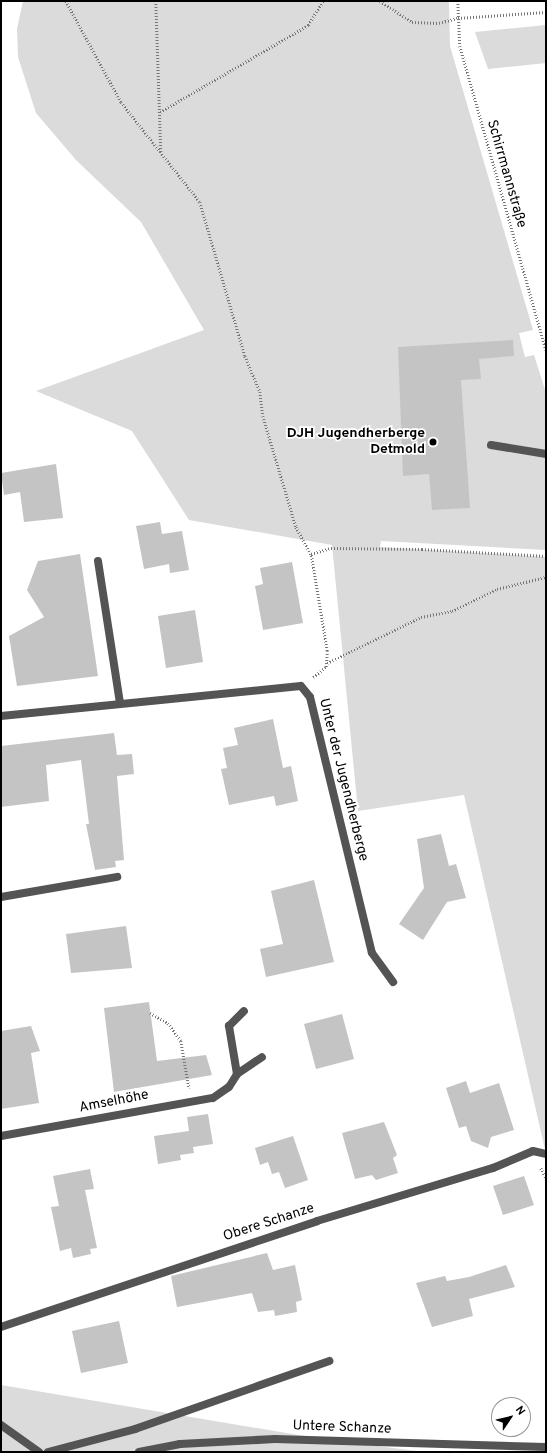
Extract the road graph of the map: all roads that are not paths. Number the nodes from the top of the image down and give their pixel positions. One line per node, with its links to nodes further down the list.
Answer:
1 (491, 445): 2 (street)
2 (546, 454)
3 (98, 561): 4 (street)
4 (120, 704): 5 (street, Unter der Jugendherberge); 8 (street, Unter der Jugendherberge)
5 (1, 716)
6 (117, 877): 7 (street)
7 (1, 897)
8 (393, 982)
9 (244, 1012): 11 (street)
10 (262, 1057): 11 (street)
11 (237, 1074): 12 (street, Amselhöhe)
12 (1, 1136)
13 (546, 1154): 14 (street, Obere Schanze)
14 (1, 1327)
15 (329, 1361): 19 (street)
16 (1, 1425): 18 (street)
17 (546, 1447): 20 (street, Untere Schanze)
18 (39, 1452)
19 (48, 1452)
20 (139, 1452)

